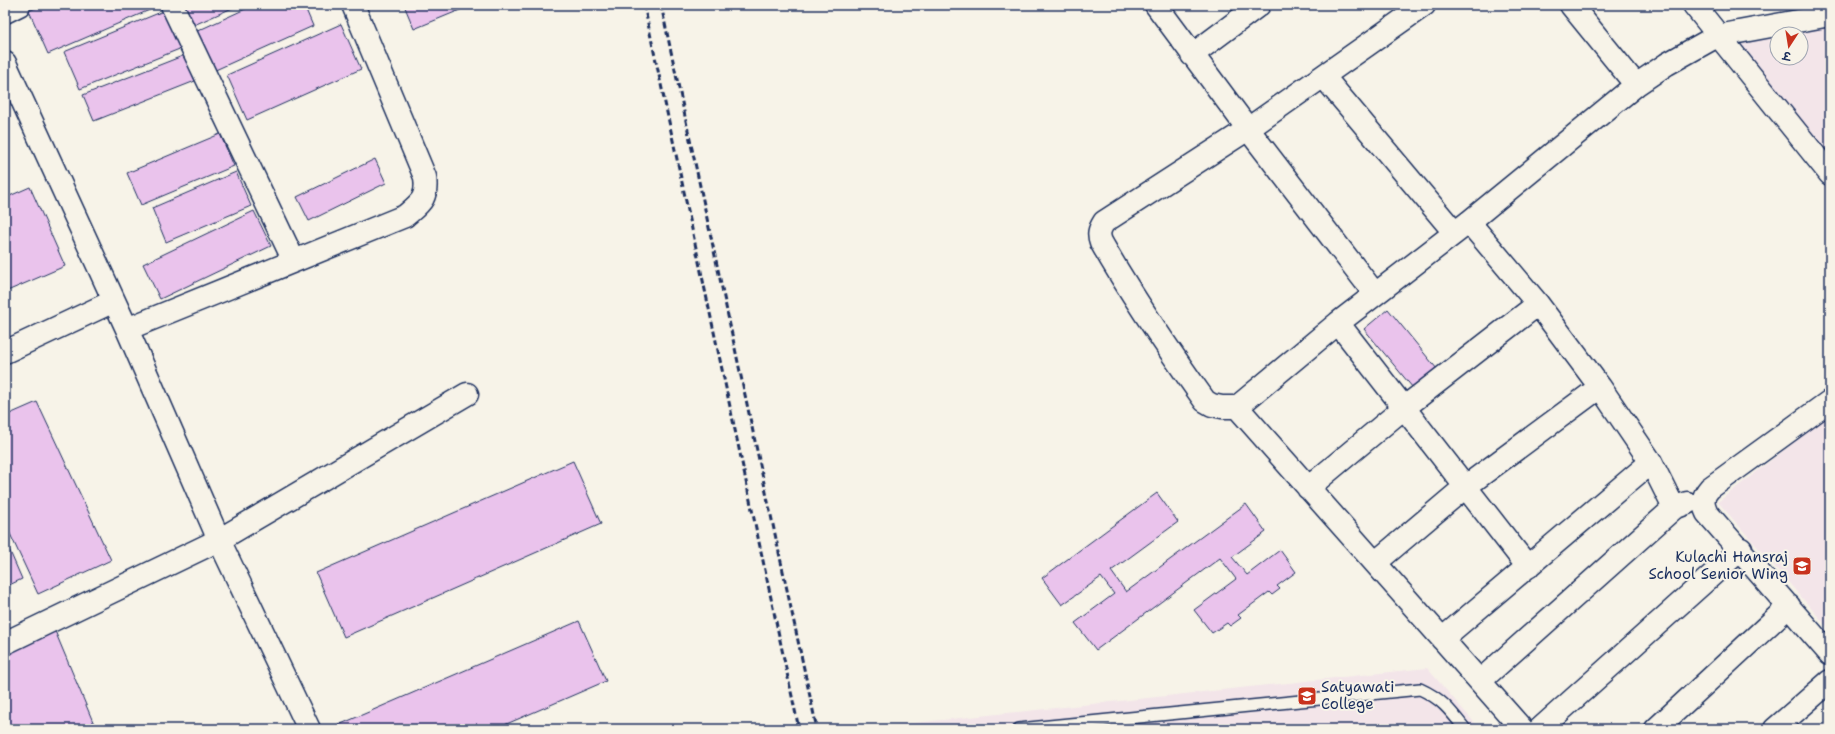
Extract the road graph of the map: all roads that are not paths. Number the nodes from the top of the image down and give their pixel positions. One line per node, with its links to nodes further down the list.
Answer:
1 (19, 5): 9 (street)
2 (172, 5): 19 (street)
3 (353, 5): 19 (street)
4 (1156, 5): 12 (street)
5 (1259, 5): 12 (street)
6 (1424, 5): 14 (street)
7 (1571, 5): 15 (street)
8 (1694, 5): 11 (street)
9 (5, 12)
10 (1830, 16): 11 (street)
11 (1717, 36): 15 (street); 17 (street)
12 (1192, 55): 16 (street)
13 (5, 63): 21 (street)
14 (1324, 77): 16 (street); 18 (street)
15 (1636, 85): 18 (street)
16 (1248, 129): 20 (street); 29 (street)
17 (1830, 174)
18 (1461, 227): 20 (street); 22 (street)
19 (294, 261): 24 (street)
20 (1375, 294): 23 (street)
21 (114, 301): 24 (street); 25 (street)
22 (1538, 304): 26 (street); 30 (street)
23 (1338, 324): 29 (street); 30 (street)
24 (127, 329): 36 (street)
25 (5, 352)
26 (1600, 387): 31 (street); 32 (street)
27 (467, 394): 36 (street)
28 (1830, 401): 34 (street)
29 (1237, 407): 33 (street)
30 (1405, 407): 32 (street); 33 (street)
31 (1651, 462): 35 (street); 39 (street)
32 (1465, 487): 38 (street); 39 (street)
33 (1308, 488): 38 (street)
34 (1702, 502): 35 (street); 37 (street)
35 (1674, 508): 44 (street)
36 (219, 540): 42 (street); 46 (street)
37 (1741, 549): 40 (street); 50 (street)
38 (1375, 563): 41 (street)
39 (1528, 567): 41 (street)
40 (1789, 606): 43 (street); 51 (street)
41 (1442, 639): 44 (street)
42 (5, 643)
43 (1830, 654)
44 (1480, 681): 49 (street)
45 (1830, 681): 52 (street)
46 (309, 729)
47 (1019, 729): 48 (lane)
48 (1465, 729)
49 (1522, 729)
50 (1540, 729)
51 (1656, 729)
52 (1774, 729)

